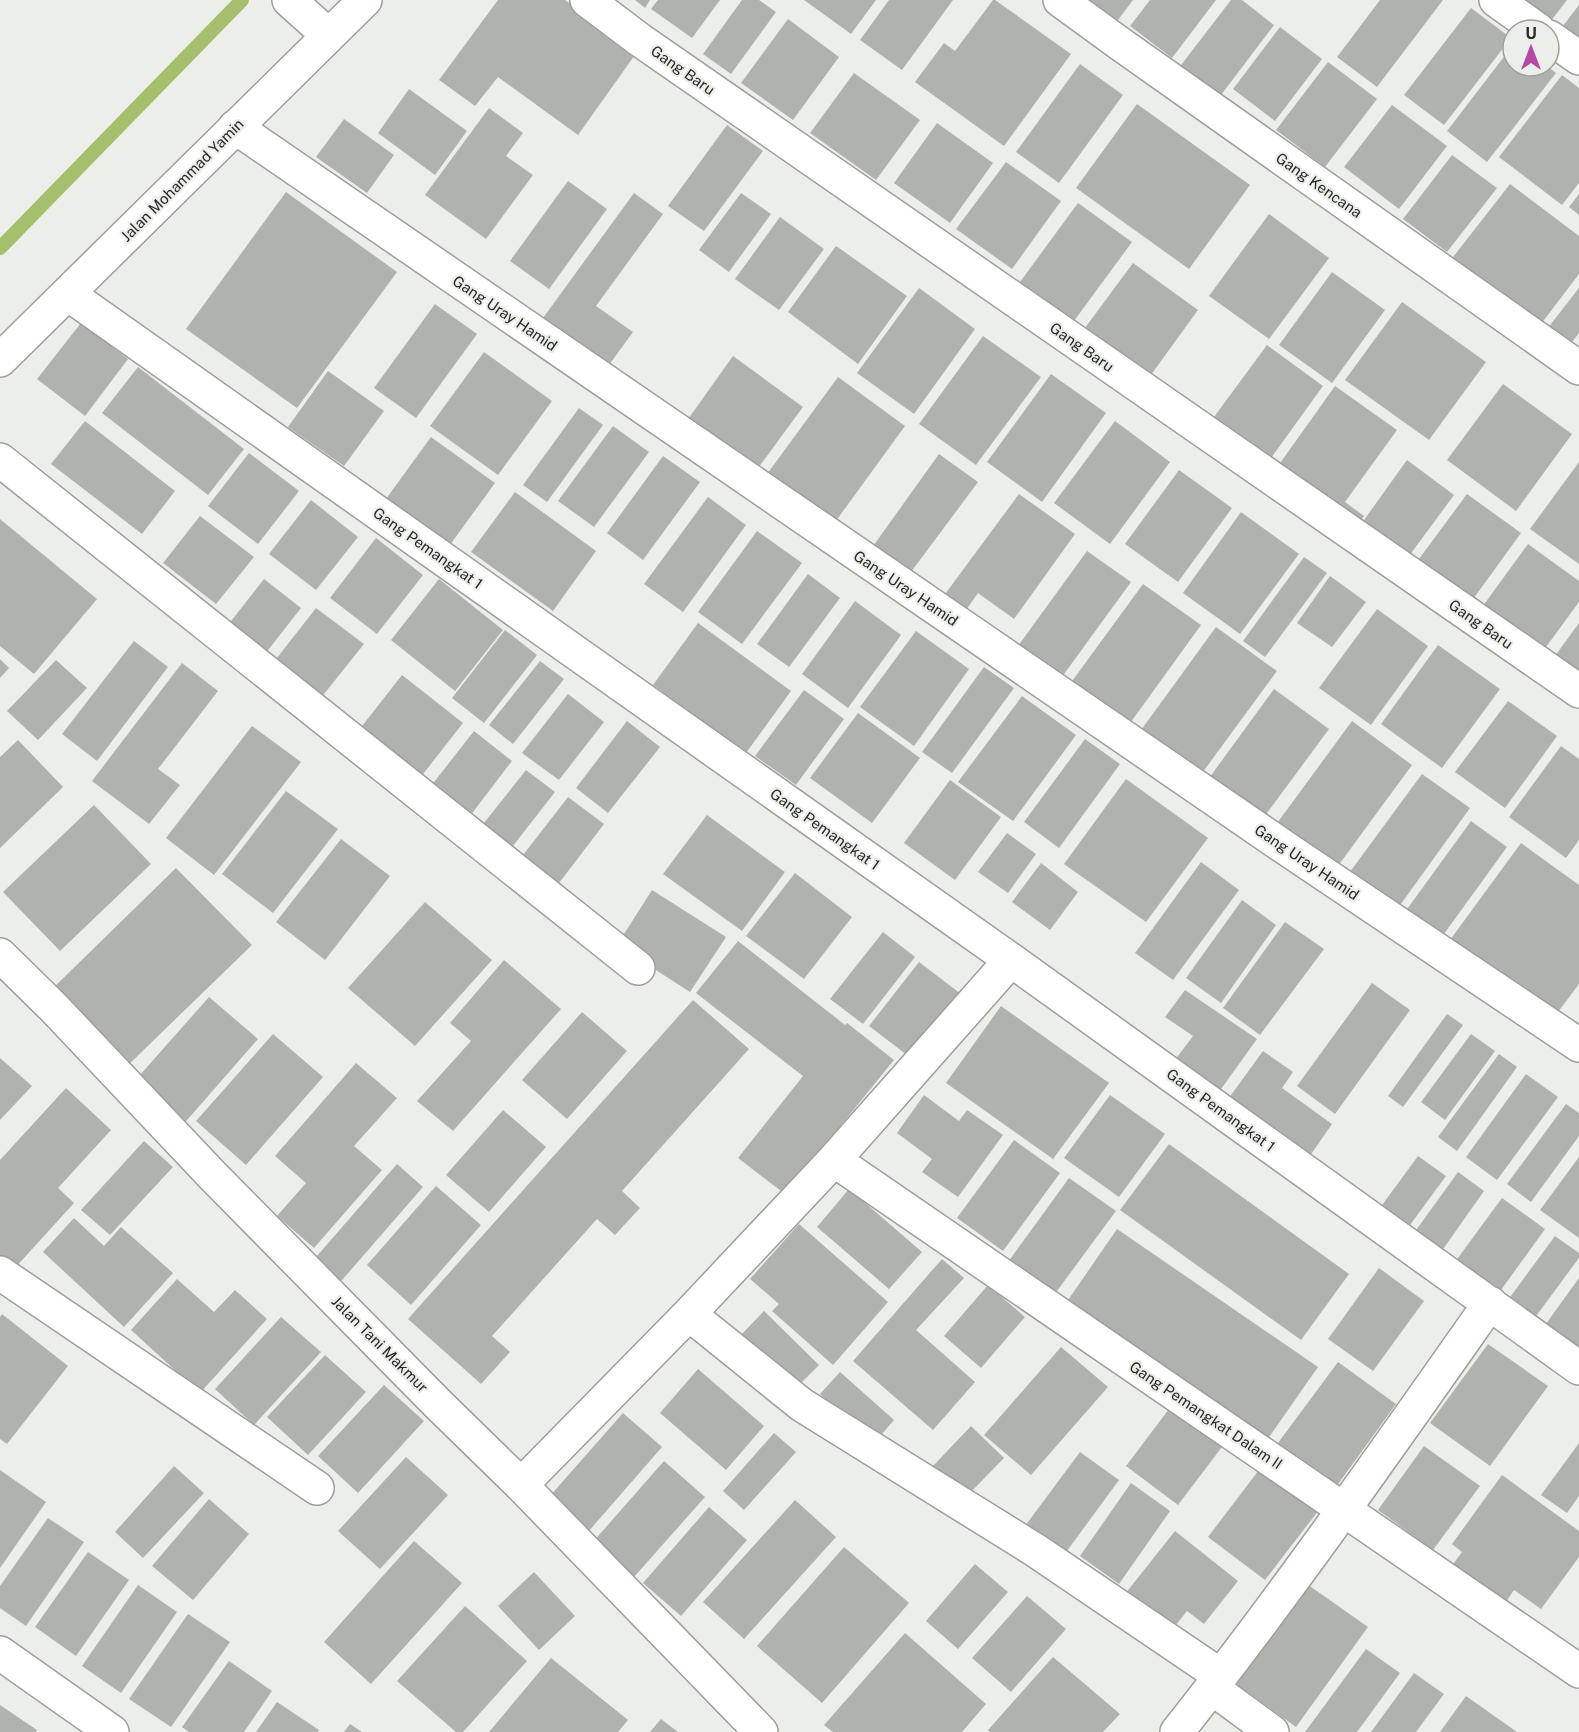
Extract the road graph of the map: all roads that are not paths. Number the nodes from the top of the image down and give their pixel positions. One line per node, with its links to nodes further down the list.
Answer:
1 (289, 0): 7 (street)
2 (365, 0): 7 (street, Jalan Mohammad Yamin)
3 (587, 0): 15 (street, Gang Baru)
4 (1060, 0): 13 (street, Gang Kencana)
5 (1496, 0): 6 (street)
6 (1521, 18)
7 (327, 34): 10 (street, Jalan Mohammad Yamin)
8 (1561, 45): 9 (street)
9 (1579, 58)
10 (235, 128): 11 (street, Jalan Mohammad Yamin); 19 (street, Gang Uray Hamid)
11 (68, 294): 12 (street, Jalan Mohammad Yamin); 17 (street, Gang Pemangkat 1)
12 (0, 360)
13 (1579, 368)
14 (0, 460): 18 (street)
15 (1579, 692)
16 (0, 956): 25 (street, Jalan Tani Makmur)
17 (1011, 960): 20 (street); 22 (street, Gang Pemangkat 1)
18 (638, 968)
19 (1579, 1045)
20 (834, 1160): 23 (street); 27 (street, Gang Pemangkat Dalam II)
21 (0, 1274): 26 (street)
22 (1490, 1303): 24 (street, Gang Pemangkat 1); 27 (street)
23 (689, 1314): 25 (street); 30 (street)
24 (1579, 1368)
25 (521, 1485): 32 (street, Jalan Tani Makmur)
26 (317, 1488)
27 (1345, 1510): 29 (street, Gang Pemangkat Dalam II); 30 (street)
28 (0, 1653): 31 (street)
29 (1579, 1671)
30 (1216, 1682): 33 (street); 34 (street)
31 (112, 1732)
32 (761, 1732)
33 (1177, 1732)
34 (1272, 1732)

